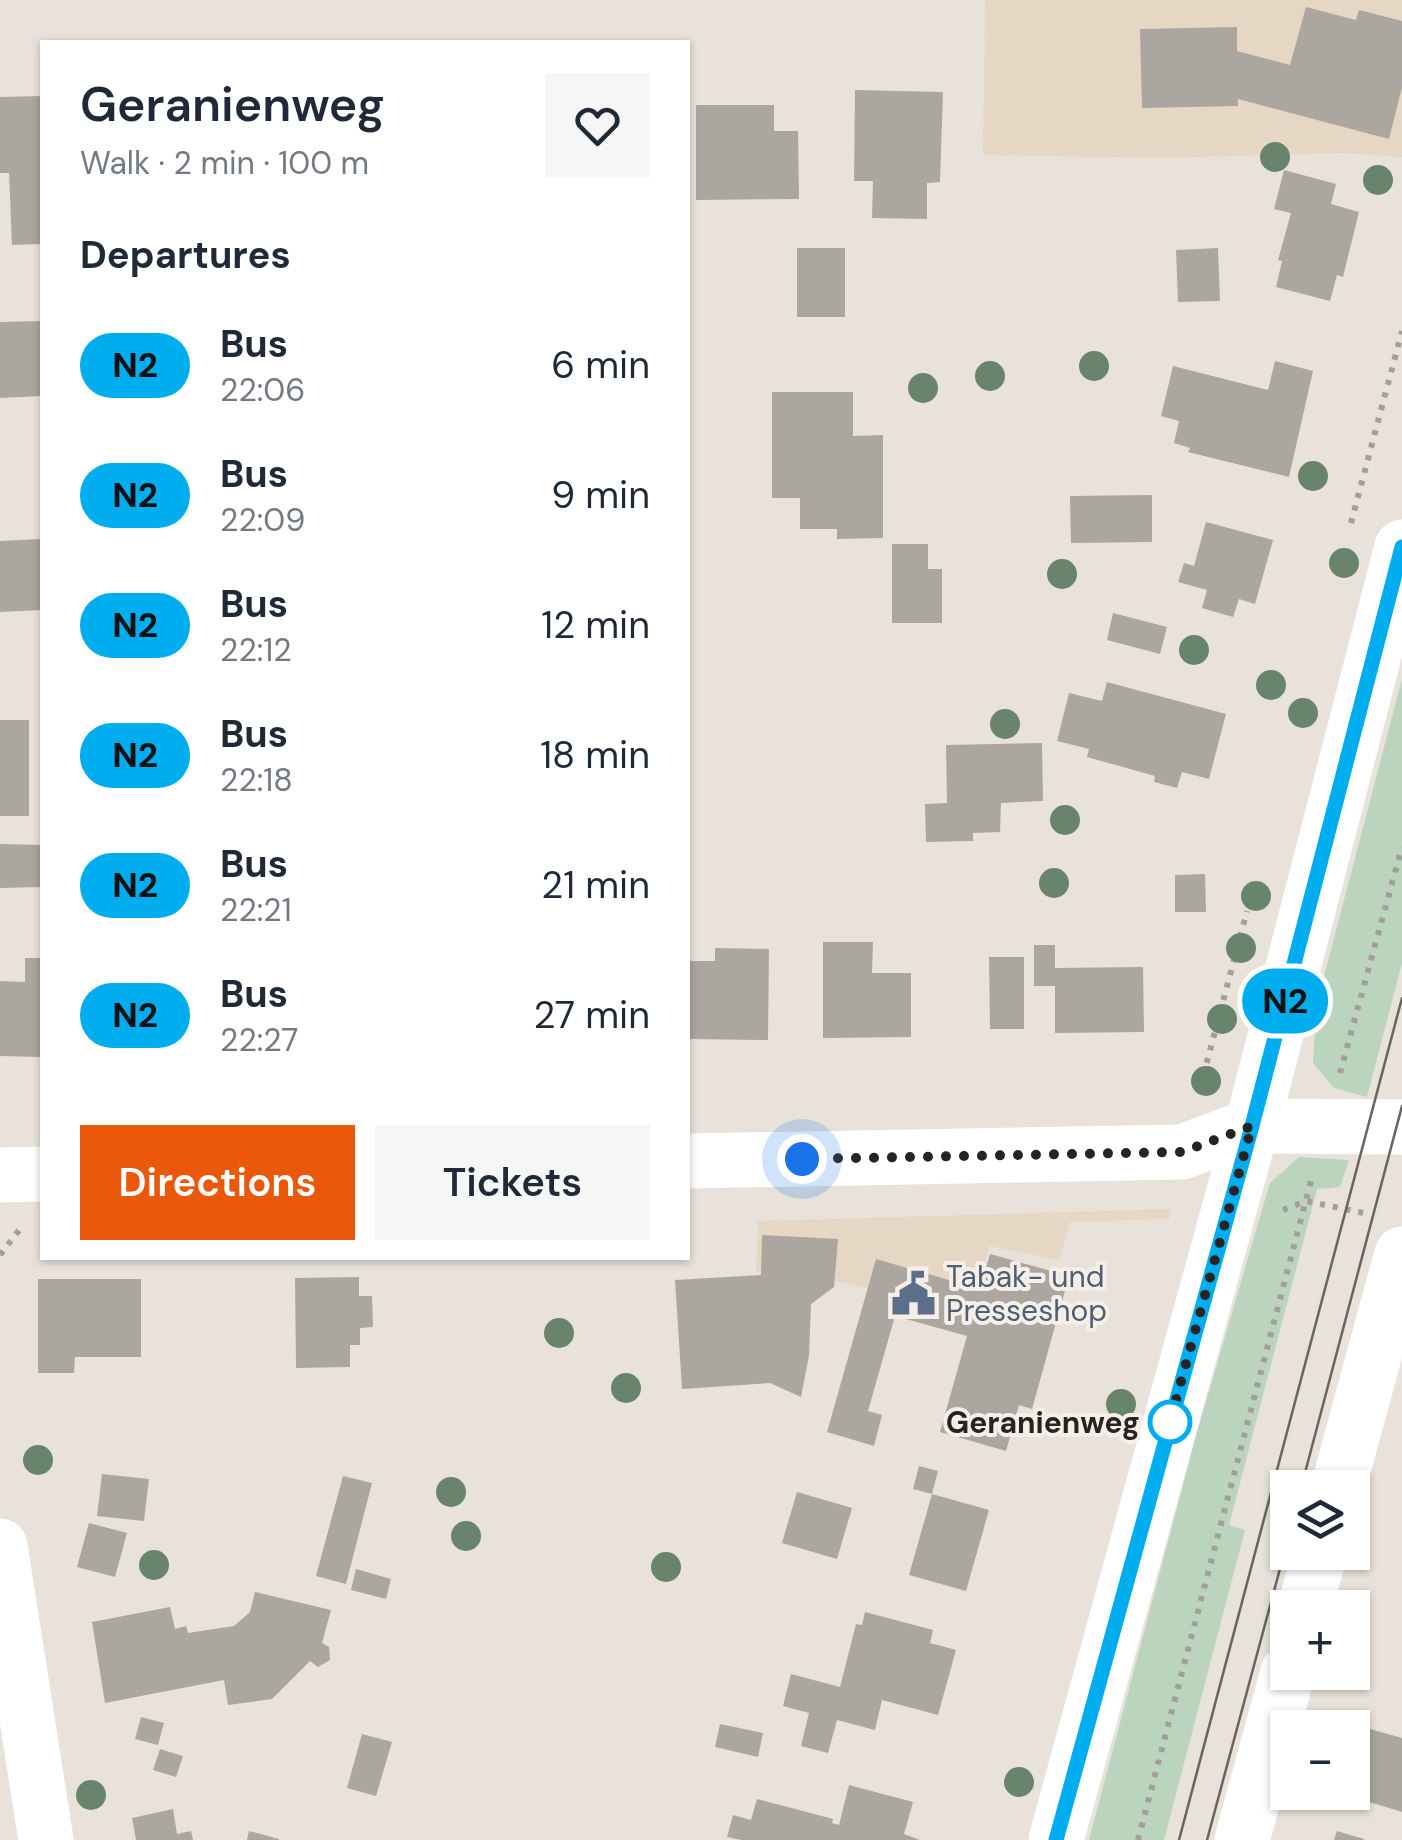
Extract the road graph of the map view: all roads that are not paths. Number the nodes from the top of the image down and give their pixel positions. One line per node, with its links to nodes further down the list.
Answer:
1 (1402, 548): 2 (street)
2 (1252, 1126): 3 (street); 4 (street); 12 (street)
3 (1402, 1127)
4 (690, 1161)
5 (40, 1174): 6 (street)
6 (0, 1175)
7 (1402, 1254): 8 (street)
8 (1343, 1470)
9 (0, 1546): 11 (street)
10 (1283, 1690): 13 (street)
11 (46, 1840)
12 (1056, 1840)
13 (1242, 1840)

